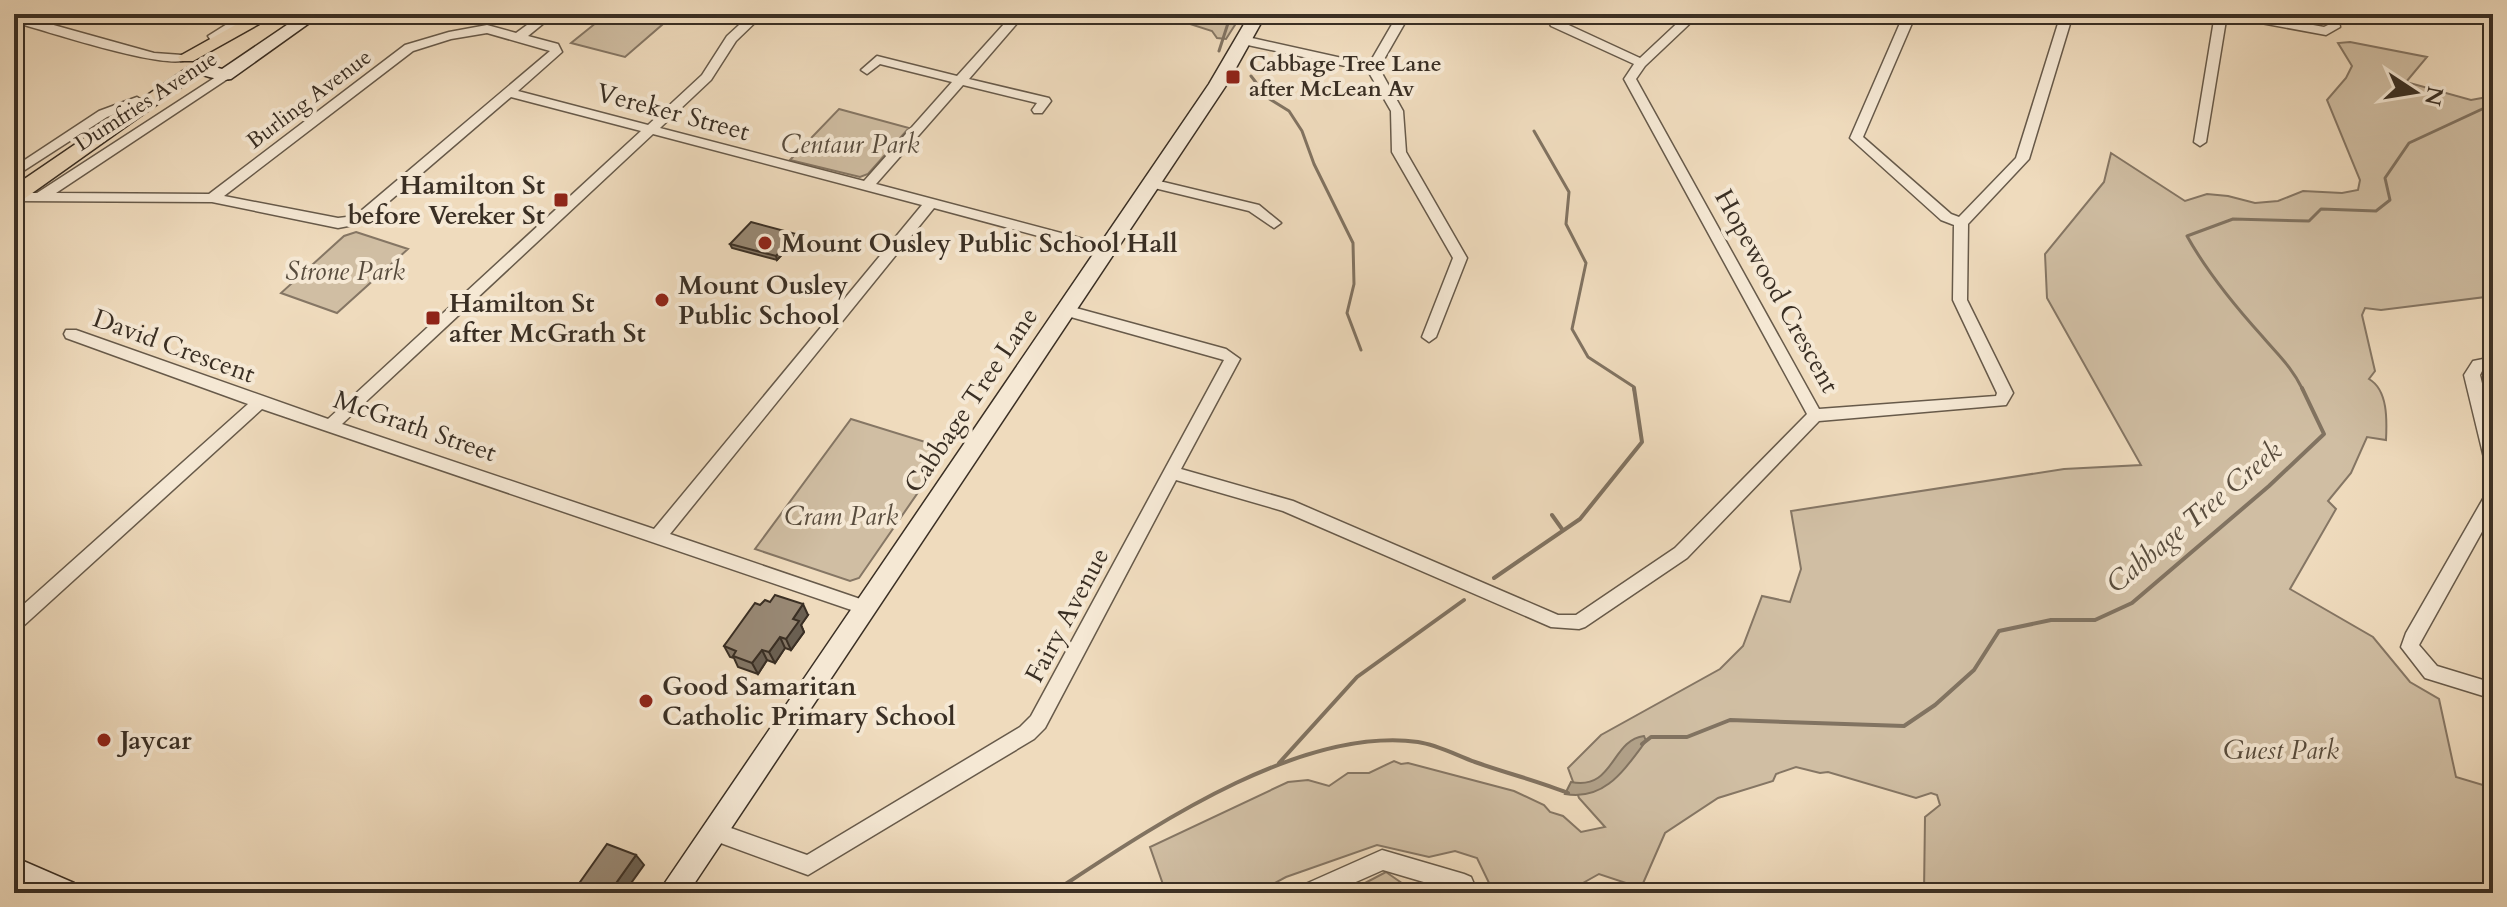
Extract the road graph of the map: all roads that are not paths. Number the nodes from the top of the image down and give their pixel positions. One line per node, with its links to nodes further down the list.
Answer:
1 (251, 14): 18 (street)
2 (268, 14): 22 (main road)
3 (278, 14): 22 (main road)
4 (314, 14): 25 (main road, Dumfries Avenue)
5 (549, 14): 19 (street)
6 (758, 14): 30 (street)
7 (1019, 14): 26 (street)
8 (1258, 14): 20 (main road, Cabbage Tree Lane)
9 (1404, 14): 23 (street)
10 (1551, 14): 21 (street)
11 (1694, 14): 21 (street)
12 (1910, 14): 41 (street)
13 (2067, 14): 41 (street)
14 (2221, 14): 31 (street)
15 (2234, 14): 17 (street)
16 (14, 18): 22 (street)
17 (2333, 20)
18 (214, 36)
19 (519, 37): 27 (street, Burling Avenue); 38 (street, Burling Avenue)
20 (1243, 40): 23 (street); 33 (main road, Cabbage Tree Lane)
21 (1641, 63): 48 (street, Hopewood Crescent)
22 (181, 64): 25 (main road); 28 (main road); 36 (main road)
23 (1373, 68): 45 (street)
24 (867, 70): 26 (street)
25 (225, 75): 37 (street, Dumfries Avenue)
26 (959, 82): 29 (street); 35 (street)
27 (508, 92): 30 (street, Vereker Street); 38 (street)
28 (137, 101): 32 (street); 34 (main road)
29 (1045, 101)
30 (649, 130): 35 (street, Vereker Street); 49 (street)
31 (2200, 142)
32 (14, 173)
33 (1151, 183): 40 (street); 42 (main road, Cabbage Tree Lane)
34 (14, 184)
35 (866, 187): 39 (street, Vereker Street)
36 (14, 196): 37 (street)
37 (42, 196): 38 (street)
38 (212, 198)
39 (930, 204): 42 (street, Vereker Street); 53 (street)
40 (1274, 223)
41 (1961, 223): 48 (street)
42 (1105, 249): 43 (main road, Cabbage Tree Lane)
43 (1065, 310): 51 (street, Fairy Avenue); 54 (main road, Cabbage Tree Lane)
44 (71, 334): 47 (street, David Crescent)
45 (1429, 337)
46 (2493, 362): 50 (street)
47 (260, 402): 49 (street, McGrath Street); 55 (street)
48 (1815, 415): 51 (street, Hopewood Crescent)
49 (331, 425): 53 (street, McGrath Street)
50 (2493, 462)
51 (1173, 473): 57 (street, Fairy Avenue)
52 (2493, 497): 56 (street)
53 (658, 537): 54 (street, McGrath Street)
54 (866, 608): 57 (main road, Cabbage Tree Lane)
55 (14, 624)
56 (2493, 691)
57 (714, 831): 61 (main road, Cabbage Tree Lane)
58 (14, 870): 60 (main road)
59 (1464, 884): 62 (street)
60 (64, 893)
61 (672, 893)
62 (1308, 893)

